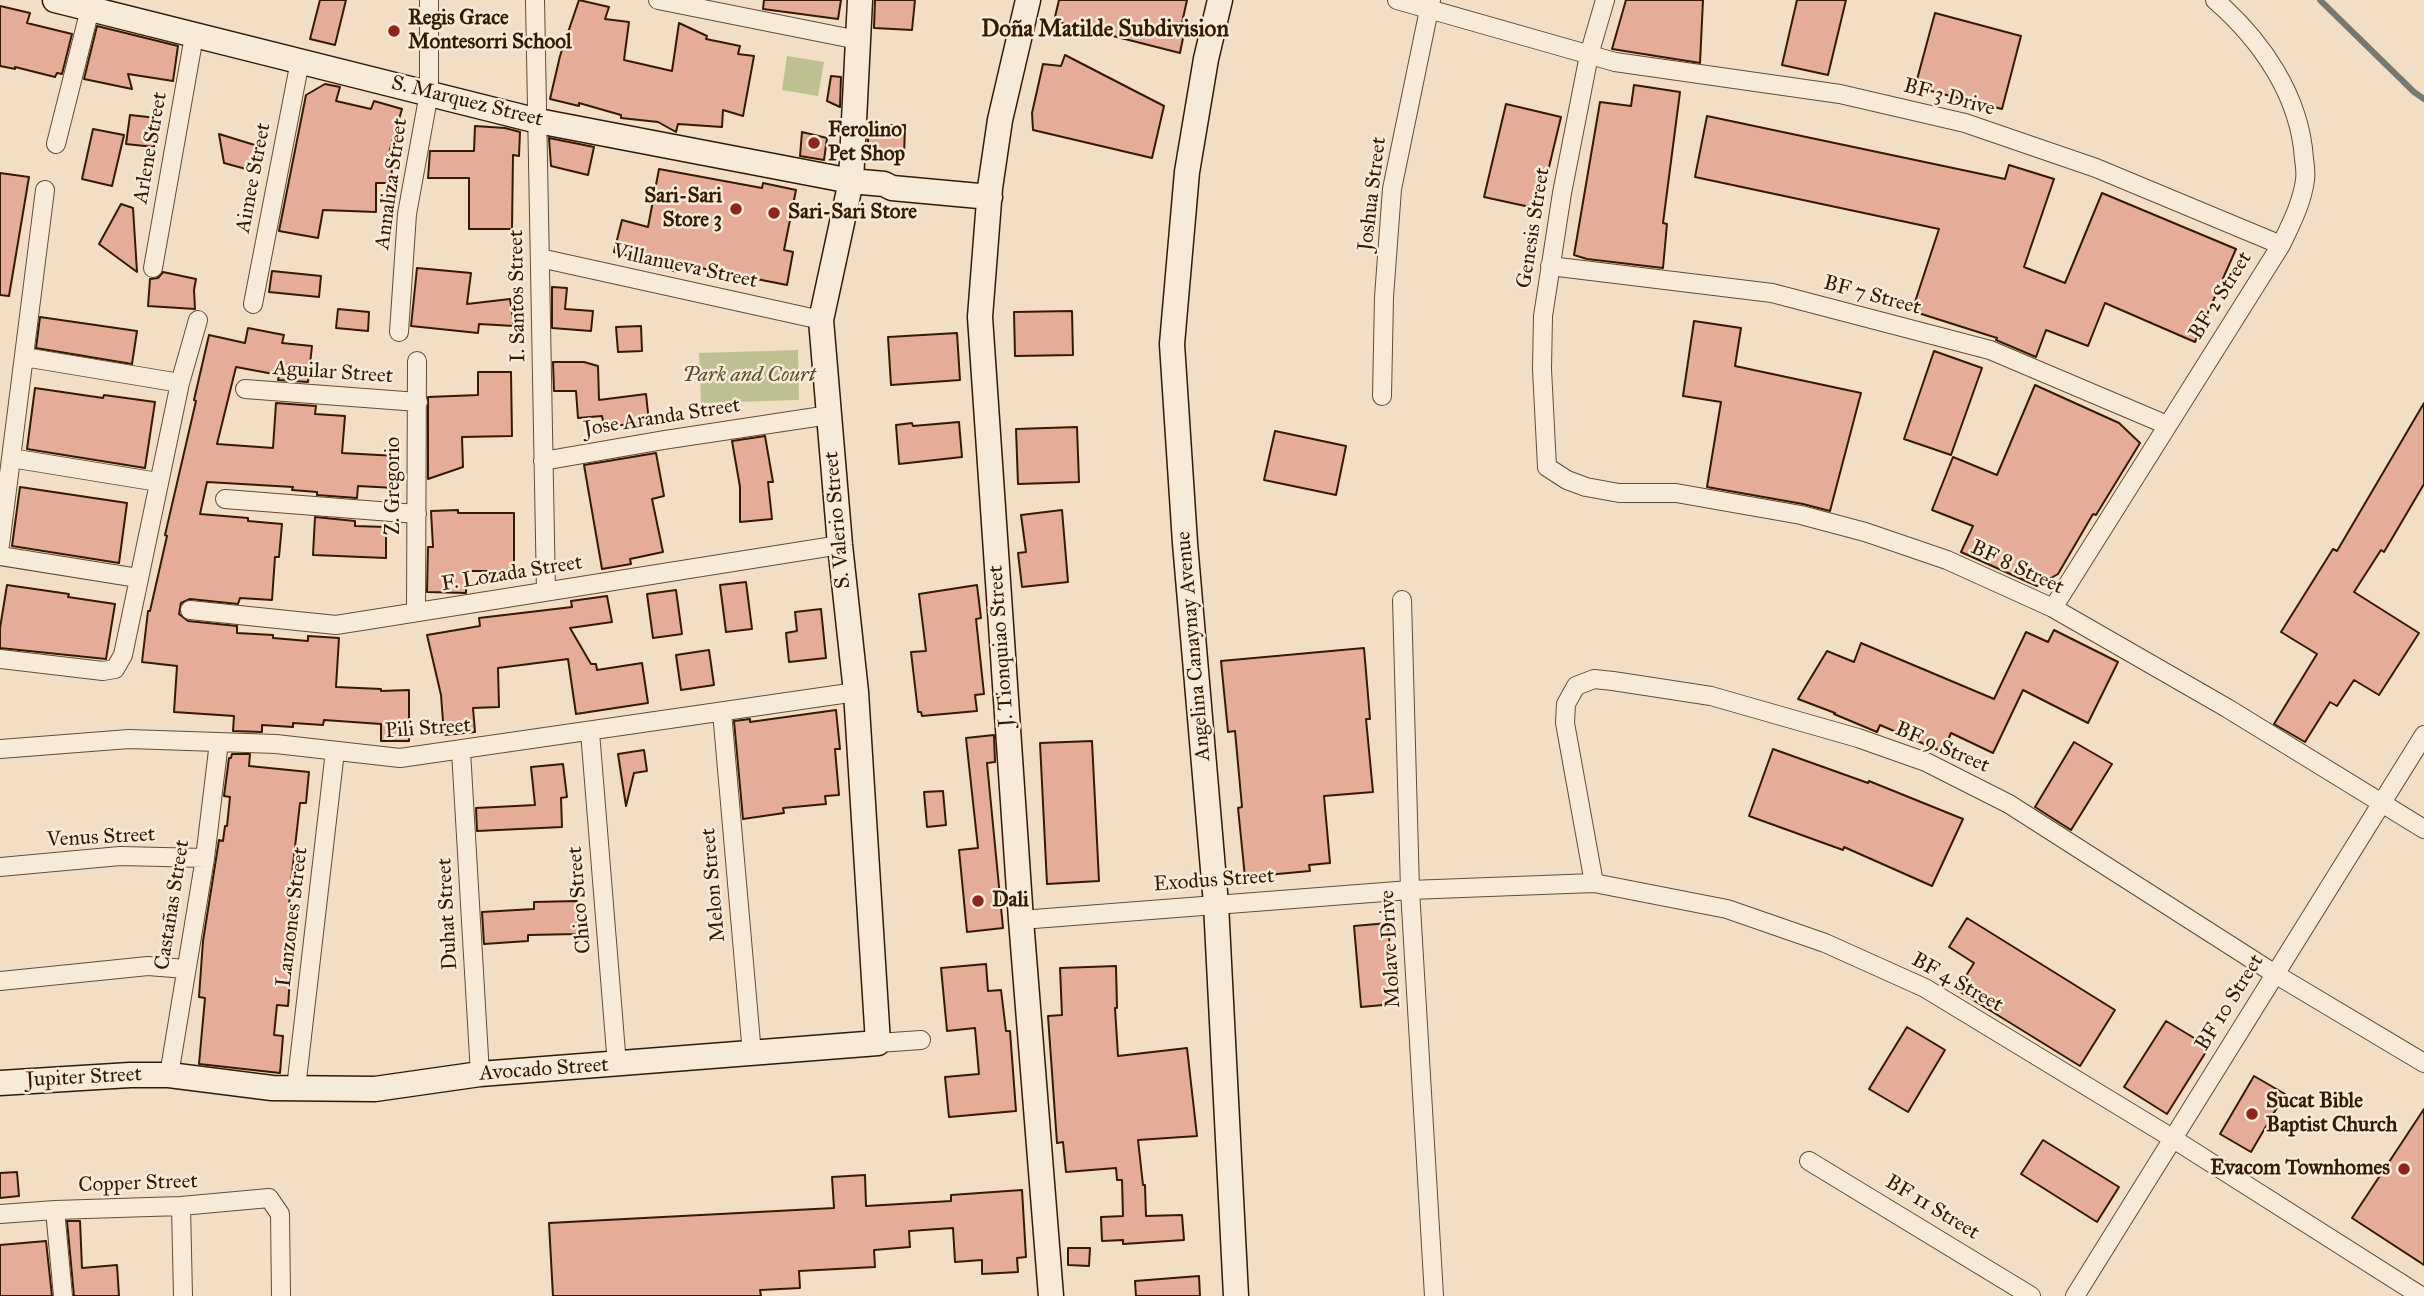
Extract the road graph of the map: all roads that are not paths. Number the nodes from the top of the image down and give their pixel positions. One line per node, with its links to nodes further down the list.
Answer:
1 (55, 0): 12 (street, S. Marquez Street)
2 (429, 0): 17 (street, Annaliza Street)
3 (536, 0): 18 (street, I. Santos Street)
4 (658, 0): 14 (street)
5 (860, 0): 14 (street, S. Valerio Street)
6 (1028, 0): 22 (street, J. Tionquiao Street)
7 (1220, 0): 69 (street, Angelina Canaynay Avenue)
8 (1397, 0): 11 (street, BF 3 Drive)
9 (1605, 0): 15 (street, Genesis Street)
10 (2215, 0): 23 (street, BF 2 Street)
11 (1430, 5): 15 (street, BF 3 Drive); 35 (street, Joshua Street)
12 (90, 9): 13 (street, S. Marquez Street); 19 (street)
13 (194, 36): 16 (street, S. Marquez Street); 26 (street, Arlene Street)
14 (858, 40): 20 (street, S. Valerio Street)
15 (1589, 55): 23 (street, BF 3 Drive); 25 (street, Genesis Street)
16 (300, 61): 17 (street, S. Marquez Street); 27 (street, Aimee Street)
17 (429, 93): 18 (street, S. Marquez Street); 30 (street, Annaliza Street)
18 (538, 121): 20 (street, S. Marquez Street); 24 (street, I. Santos Street)
19 (56, 144)
20 (851, 181): 22 (street, S. Marquez Street); 29 (street, S. Valerio Street)
21 (45, 190): 31 (street)
22 (990, 192): 70 (street, J. Tionquiao Street)
23 (2281, 245): 38 (street, BF 2 Street)
24 (540, 258): 29 (street, Villanueva Street); 40 (street, I. Santos Street)
25 (1550, 266): 38 (street, BF 7 Street); 41 (street, Genesis Street)
26 (153, 268)
27 (253, 304)
28 (198, 320): 33 (street)
29 (821, 320): 37 (street, S. Valerio Street)
30 (399, 332)
31 (24, 357): 33 (street); 39 (street)
32 (417, 361): 36 (street, Z. Gregorio)
33 (180, 383): 42 (street)
34 (245, 389): 36 (street, Aguilar Street)
35 (1382, 396)
36 (418, 402): 44 (street, Z. Gregorio)
37 (829, 415): 40 (street, Jose Aranda Street); 46 (street, S. Valerio Street)
38 (2167, 425): 51 (street, BF 2 Street)
39 (11, 458): 42 (street); 45 (street)
40 (543, 461): 49 (street, I. Santos Street)
41 (1547, 467): 51 (street, BF 8 Street)
42 (158, 482): 48 (street)
43 (225, 499): 44 (street)
44 (417, 514): 53 (street, Z. Gregorio)
45 (0, 545)
46 (840, 545): 49 (street, F. Lozada Street); 55 (street, S. Valerio Street)
47 (0, 556): 48 (street)
48 (138, 578): 54 (street)
49 (546, 591): 53 (street, F. Lozada Street)
50 (1402, 600): 68 (street, Molave Drive)
51 (2053, 608): 63 (street, BF 8 Street)
52 (190, 610): 53 (street, F. Lozada Street)
53 (416, 612)
54 (0, 659)
55 (856, 692): 56 (street, Pili Street); 75 (street, S. Valerio Street)
56 (722, 712): 57 (street, Pili Street); 76 (street, Melon Street)
57 (590, 732): 62 (street, Pili Street); 78 (street, Chico Street)
58 (2424, 735): 63 (street, BF 10 Street)
59 (219, 742): 60 (street, Pili Street); 61 (street, Pili Street); 65 (street, Castañas Street)
60 (0, 749)
61 (335, 751): 62 (street, Pili Street); 82 (street, Lanzones Street)
62 (461, 751): 79 (street, Duhat Street)
63 (2381, 803): 64 (street, BF 8 Street); 72 (street, BF 10 Street)
64 (2424, 829)
65 (205, 858): 66 (street, Venus Street); 71 (street, Castañas Street)
66 (0, 867)
67 (1594, 883): 68 (street, BF 4 Street); 72 (street, BF 9 Street); 83 (street, BF 4 Street)
68 (1410, 890): 69 (street, Exodus Street); 93 (street, Molave Drive)
69 (1216, 904): 70 (street, Exodus Street); 92 (street, Angelina Canaynay Avenue)
70 (1021, 920): 91 (street, J. Tionquiao Street)
71 (186, 969): 73 (street); 80 (street, Castañas Street)
72 (2275, 974): 77 (street, BF 9 Street); 83 (street, BF 10 Street)
73 (0, 981)
74 (921, 1040): 75 (street, Avocado Street)
75 (878, 1044): 76 (street, Avocado Street)
76 (752, 1054): 78 (street, Avocado Street)
77 (2424, 1063)
78 (617, 1065): 79 (street, Avocado Street)
79 (480, 1074): 82 (street, Avocado Street)
80 (169, 1075): 81 (street, Jupiter Street); 82 (street, Avocado Street)
81 (0, 1083)
82 (296, 1088)
83 (2172, 1138): 95 (street, BF 10 Street); 96 (street, BF 4 Street)
84 (1809, 1161): 94 (street, BF 11 Street)
85 (181, 1206): 86 (street, Copper Street); 89 (street); 90 (street, Copper Street)
86 (55, 1210): 87 (street, Copper Street); 88 (street)
87 (0, 1214)
88 (63, 1296)
89 (183, 1296)
90 (281, 1296)
91 (1051, 1296)
92 (1236, 1296)
93 (1434, 1296)
94 (2031, 1296)
95 (2075, 1296)
96 (2421, 1296)

